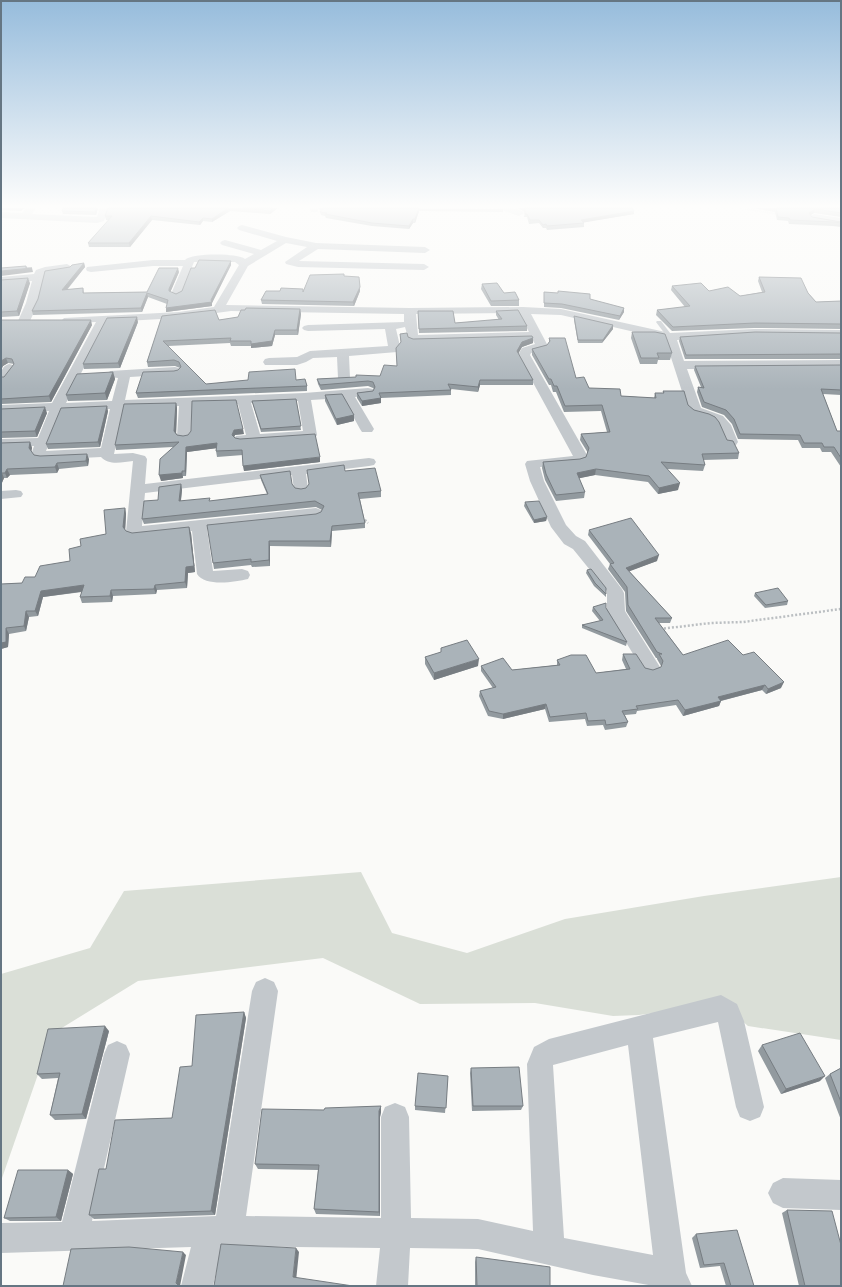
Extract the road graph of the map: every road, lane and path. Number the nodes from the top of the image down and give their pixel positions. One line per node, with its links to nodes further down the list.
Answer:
1 (59, 268): 6 (street)
2 (101, 268): 5 (street)
3 (187, 268): 8 (street)
4 (240, 268): 10 (street)
5 (91, 269)
6 (38, 277): 7 (street); 16 (street)
7 (1, 280)
8 (176, 294)
9 (231, 308): 10 (street); 12 (street); 19 (street)
10 (218, 309): 13 (street)
11 (523, 310): 12 (street); 26 (street); 27 (street)
12 (410, 311): 21 (street)
13 (103, 319): 18 (street); 35 (street)
14 (738, 320): 24 (street)
15 (9, 321): 16 (street)
16 (24, 321): 17 (street)
17 (40, 321)
18 (56, 321)
19 (228, 322)
20 (659, 322): 27 (lane)
21 (410, 324): 22 (street); 26 (street)
22 (390, 325): 23 (street); 28 (street)
23 (308, 328)
24 (754, 332): 25 (street); 27 (street)
25 (841, 333)
26 (537, 335): 64 (street)
27 (670, 337): 31 (street)
28 (343, 353): 29 (street); 37 (street)
29 (269, 362)
30 (841, 364): 31 (street)
31 (681, 365): 49 (street)
32 (175, 371): 33 (street)
33 (125, 373): 34 (street); 43 (street)
34 (103, 374)
35 (73, 375): 36 (street); 44 (street)
36 (88, 375)
37 (344, 378)
38 (368, 392): 39 (street)
39 (347, 394): 40 (street); 46 (street)
40 (304, 397): 41 (street); 41 (street)
41 (244, 400): 42 (street)
42 (186, 402): 43 (street); 47 (street)
43 (117, 404): 44 (street); 51 (street)
44 (57, 407): 45 (street); 48 (street)
45 (1, 409)
46 (366, 429)
47 (184, 436)
48 (42, 442): 50 (street); 51 (street)
49 (731, 442)
50 (1, 443)
51 (107, 452): 54 (street)
52 (369, 462): 53 (street)
53 (298, 470): 54 (street); 55 (street)
54 (138, 489): 61 (street)
55 (301, 489)
56 (16, 494): 57 (street)
57 (1, 495)
58 (360, 512): 60 (path)
59 (316, 513): 61 (street)
60 (368, 523)
61 (199, 525): 62 (street)
62 (242, 575)
63 (841, 609): 64 (path)
64 (630, 631): 65 (street)
65 (651, 667)
66 (265, 991): 73 (street)
67 (639, 1029): 69 (street); 77 (street); 78 (street)
68 (117, 1054): 75 (street)
69 (750, 1106)
70 (395, 1117): 74 (street)
71 (783, 1193): 72 (street)
72 (841, 1196)
73 (220, 1232): 74 (street); 75 (street); 79 (street)
74 (396, 1232): 77 (street); 80 (street)
75 (73, 1237): 76 (street)
76 (1, 1238)
77 (549, 1250): 78 (street)
78 (674, 1282)
79 (197, 1286)
80 (392, 1286)

